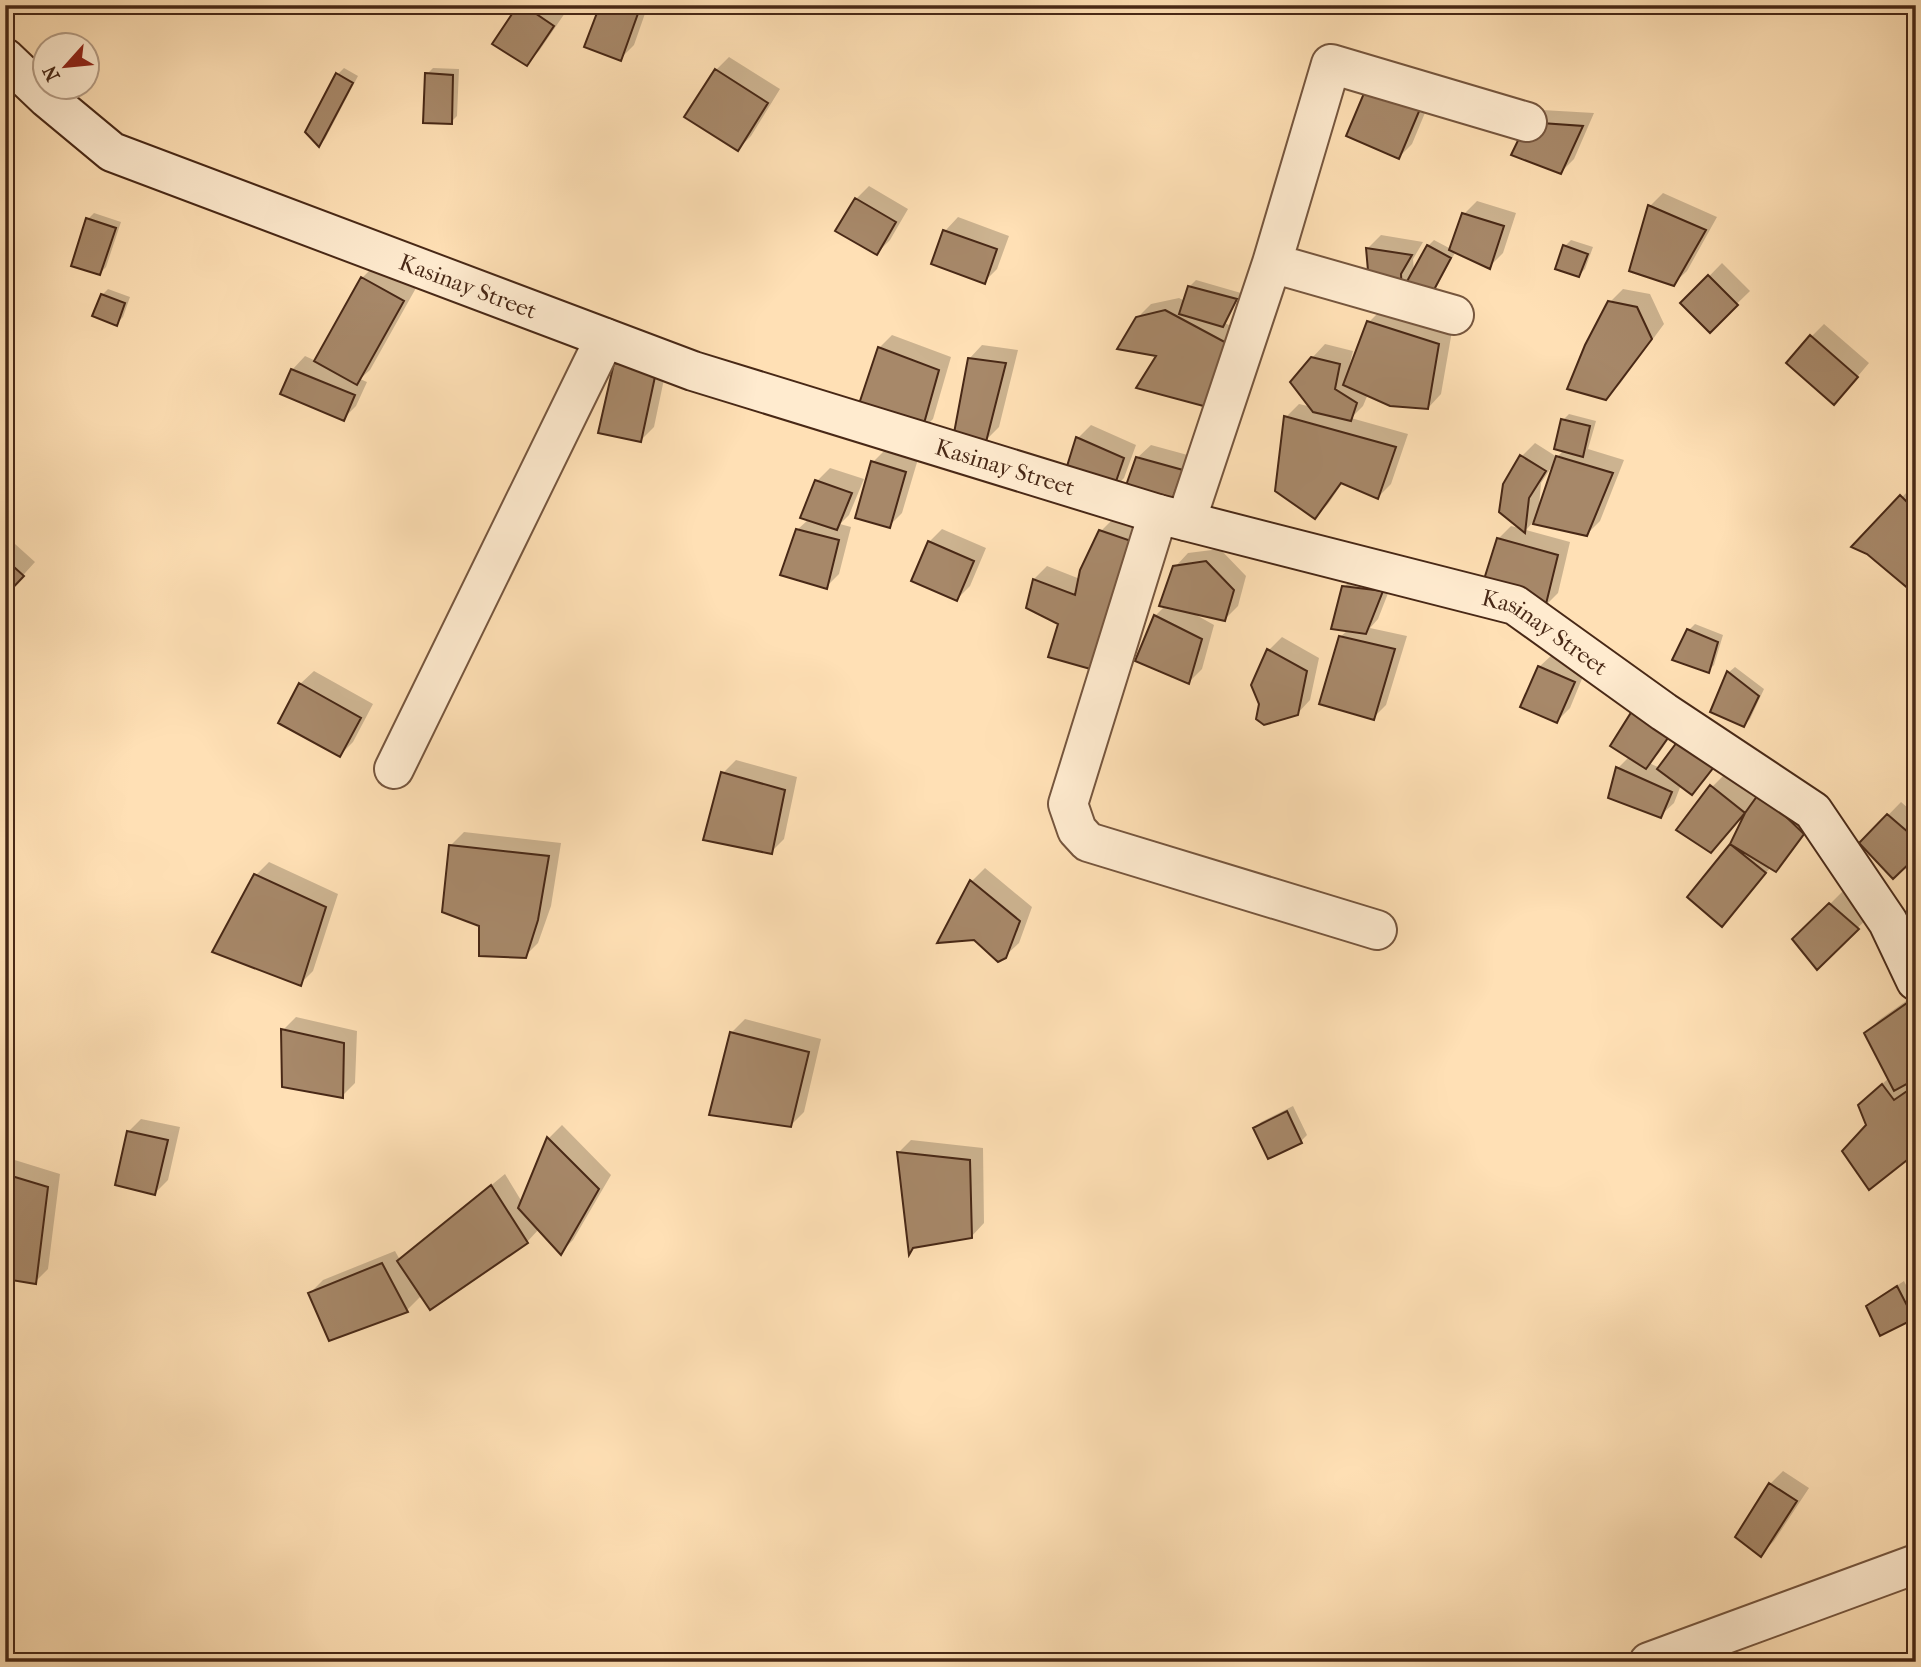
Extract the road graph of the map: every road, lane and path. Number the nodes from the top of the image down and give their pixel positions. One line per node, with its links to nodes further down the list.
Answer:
1 (5, 58): 5 (street, Kasinay Street)
2 (1527, 122): 3 (street)
3 (1272, 263): 4 (street); 6 (street)
4 (1454, 315)
5 (605, 338): 6 (street, Kasinay Street); 7 (street)
6 (1172, 518): 8 (street); 9 (street, Kasinay Street)
7 (394, 769)
8 (1377, 930)
9 (1916, 981)
10 (1911, 1573): 11 (street)
11 (1649, 1662)

